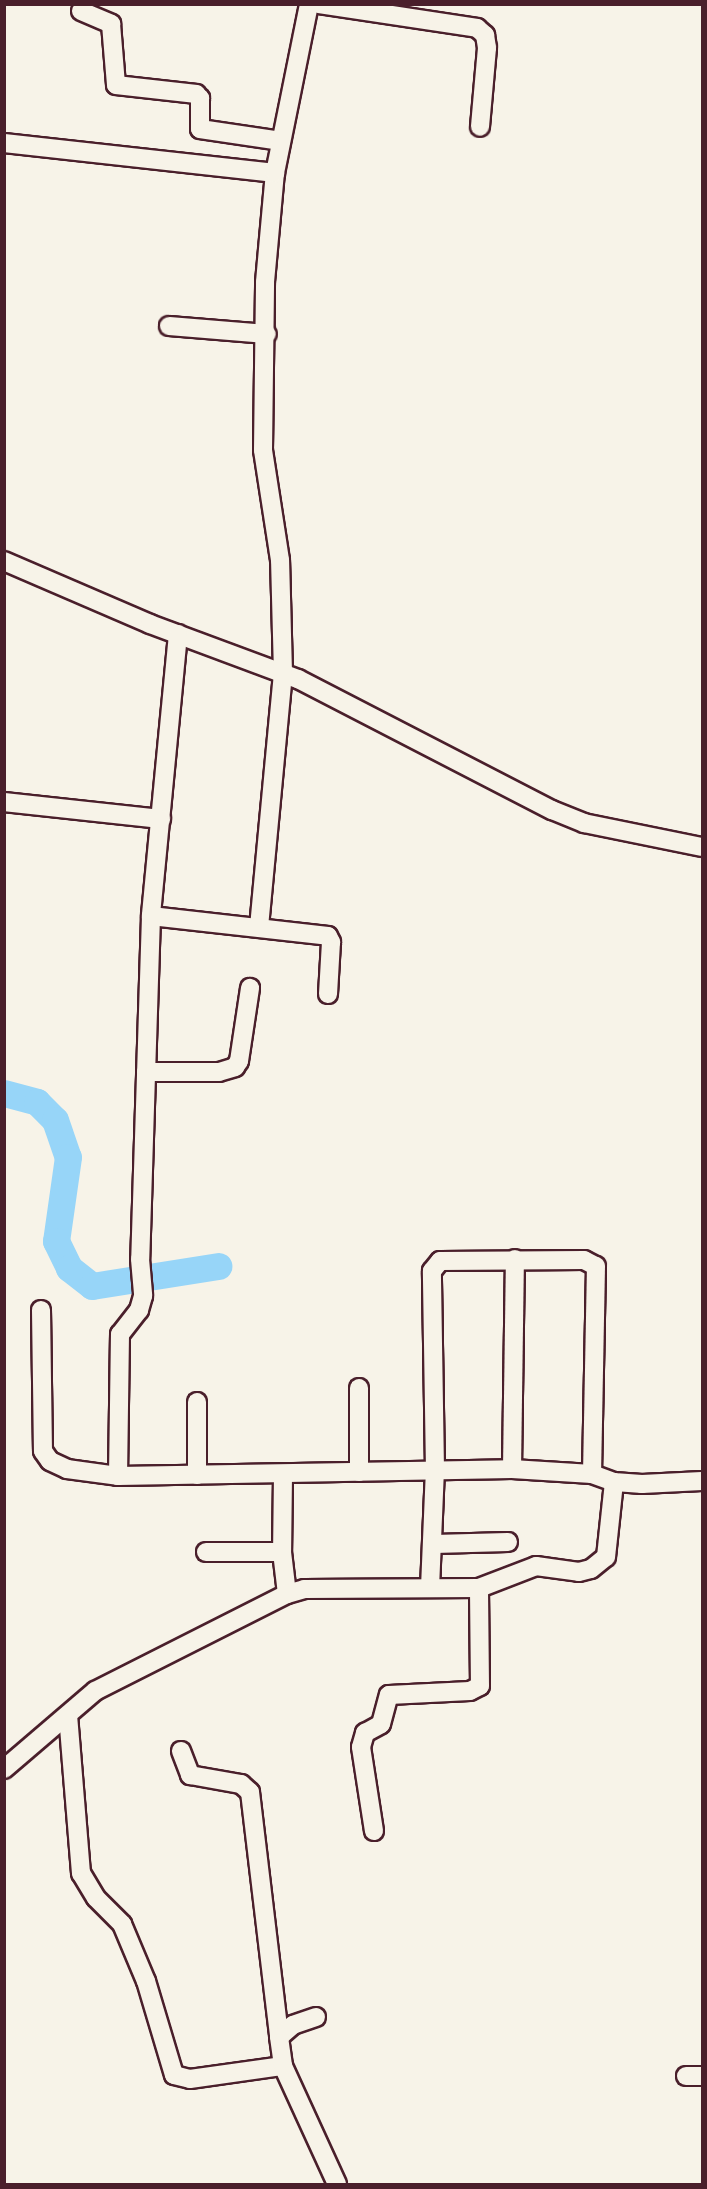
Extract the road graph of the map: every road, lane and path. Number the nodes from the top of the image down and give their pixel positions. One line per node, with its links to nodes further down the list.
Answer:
1 (309, 4): 5 (street)
2 (319, 4): 4 (street)
3 (81, 11): 5 (street)
4 (480, 127)
5 (281, 141): 7 (street)
6 (4, 143): 7 (street)
7 (275, 173): 9 (street)
8 (169, 326): 9 (street)
9 (267, 334): 12 (street)
10 (4, 561): 11 (street)
11 (178, 634): 12 (street); 14 (street)
12 (284, 673): 15 (street); 17 (street)
13 (4, 802): 14 (street)
14 (161, 819): 16 (street)
15 (702, 847)
16 (151, 916): 17 (street); 20 (street)
17 (259, 927): 19 (street)
18 (250, 988): 20 (street)
19 (328, 994)
20 (146, 1072): 31 (street)
21 (514, 1259): 25 (street); 26 (street); 28 (street)
22 (41, 1310): 31 (street)
23 (358, 1388): 27 (street)
24 (197, 1402): 29 (street)
25 (512, 1469): 26 (street); 28 (street)
26 (435, 1471): 27 (street); 35 (street)
27 (358, 1472): 30 (street)
28 (592, 1474): 33 (street)
29 (197, 1475): 30 (street); 31 (street)
30 (283, 1475): 37 (street)
31 (118, 1476)
32 (702, 1481): 33 (street)
33 (614, 1482): 39 (street)
34 (508, 1542): 35 (street)
35 (434, 1544): 38 (street)
36 (206, 1552): 37 (street)
37 (282, 1552): 40 (street)
38 (430, 1588): 39 (street); 40 (street)
39 (479, 1588): 44 (street)
40 (287, 1594): 41 (street)
41 (68, 1715): 43 (street); 47 (street)
42 (181, 1751): 46 (street)
43 (4, 1769)
44 (374, 1831)
45 (316, 2017): 46 (street)
46 (279, 2037): 47 (street)
47 (283, 2066): 48 (street)
48 (337, 2184)

